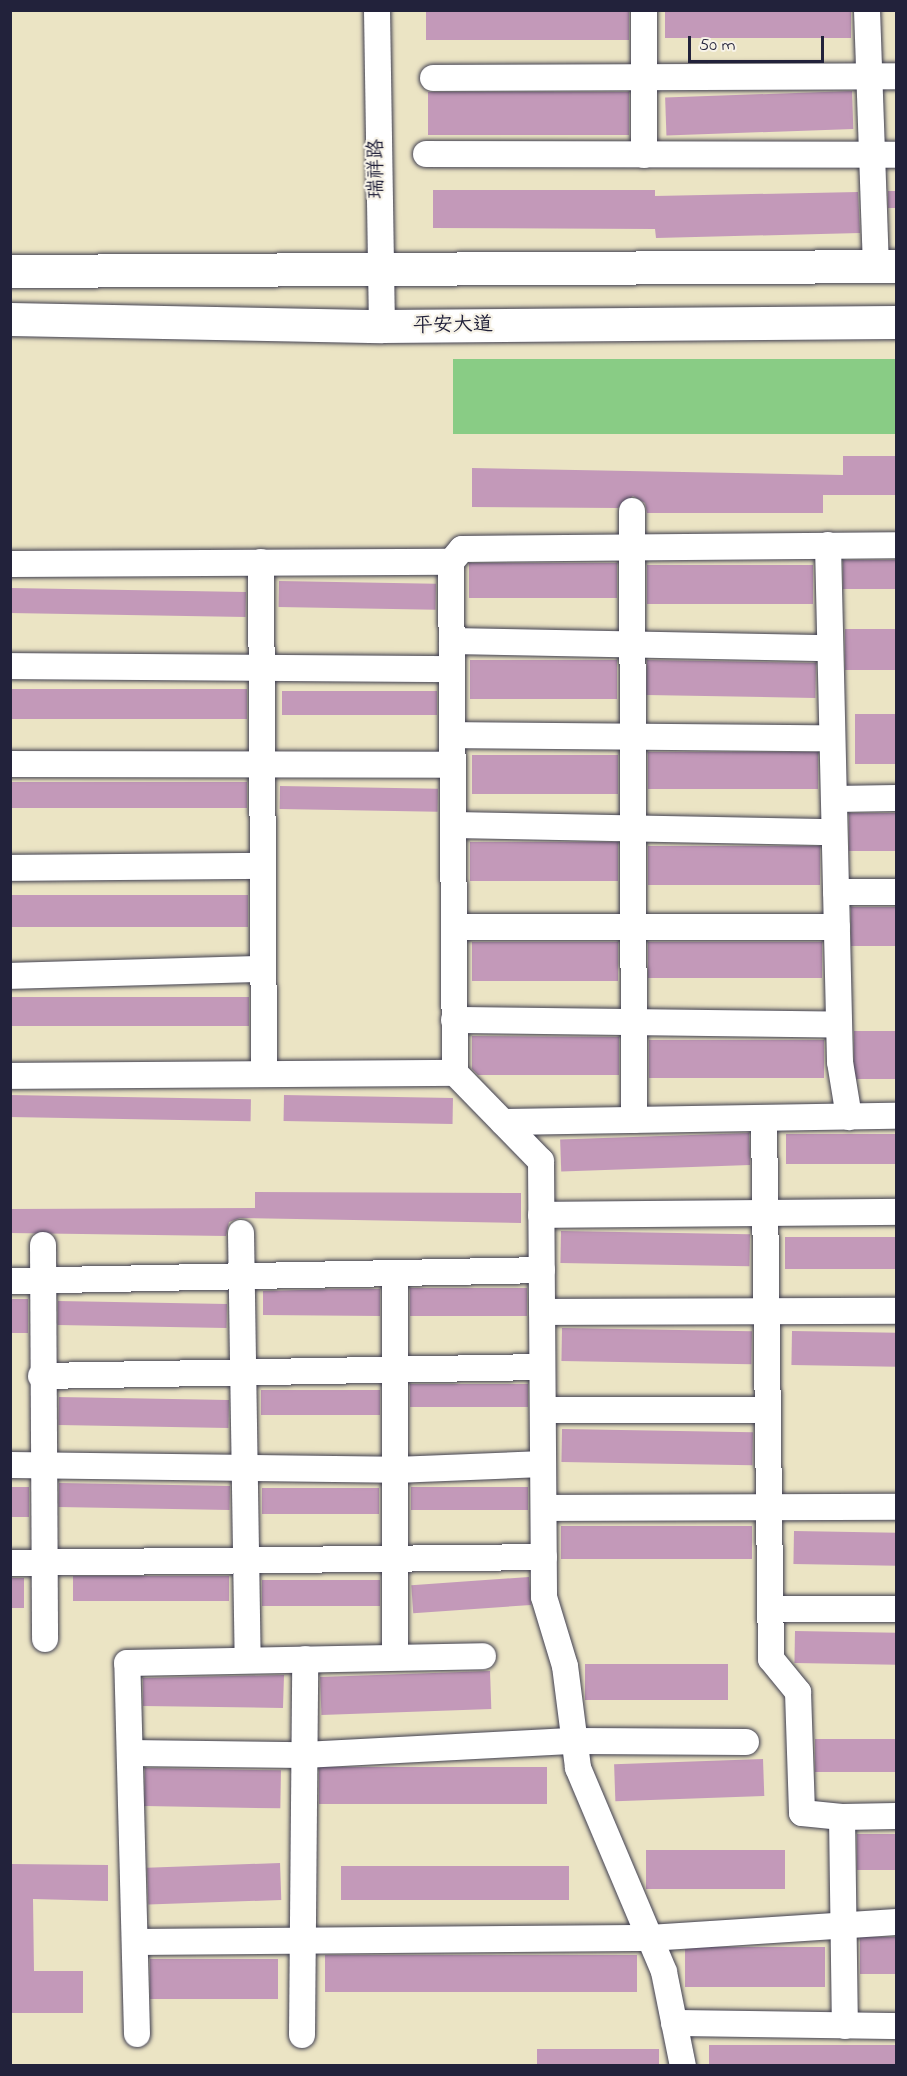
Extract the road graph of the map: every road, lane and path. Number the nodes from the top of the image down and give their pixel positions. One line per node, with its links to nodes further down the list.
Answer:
1 (377, 10): 13 (street, 瑞祥路)
2 (644, 10): 6 (street)
3 (867, 10): 4 (street)
4 (867, 76): 5 (street); 6 (street); 11 (street)
5 (897, 76)
6 (644, 77): 7 (street); 9 (street)
7 (433, 78)
8 (426, 154): 9 (street)
9 (644, 155): 11 (street)
10 (897, 155): 11 (street)
11 (868, 156): 12 (street)
12 (886, 266): 13 (main road)
13 (377, 269): 14 (main road); 17 (street, 瑞祥路)
14 (10, 271)
15 (10, 319): 17 (main road, 平安大道)
16 (897, 322): 17 (main road, 平安大道)
17 (382, 326)
18 (632, 511): 21 (street)
19 (828, 545): 20 (street); 21 (street); 27 (street)
20 (897, 545)
21 (632, 549): 23 (street); 26 (street)
22 (261, 562): 23 (street); 24 (street); 29 (street)
23 (451, 562): 25 (street)
24 (10, 564)
25 (452, 641): 26 (street); 30 (street)
26 (632, 645): 27 (street); 32 (street)
27 (830, 648): 33 (street)
28 (10, 666): 29 (street)
29 (260, 668): 30 (street); 35 (street)
30 (452, 669): 31 (street)
31 (453, 735): 32 (street); 36 (street)
32 (631, 737): 33 (street); 40 (street)
33 (832, 738): 38 (street)
34 (10, 764): 35 (street)
35 (258, 765): 36 (street); 42 (street)
36 (453, 765): 39 (street)
37 (897, 798): 38 (street)
38 (834, 799): 41 (street)
39 (454, 825): 40 (street); 46 (street)
40 (630, 828): 41 (street); 47 (street)
41 (834, 831): 44 (street)
42 (260, 867): 43 (street); 49 (street)
43 (10, 868)
44 (836, 892): 45 (street); 48 (street)
45 (897, 892)
46 (454, 927): 47 (street); 51 (street)
47 (631, 927): 48 (street); 52 (street)
48 (837, 927): 53 (street)
49 (262, 969): 50 (street); 55 (street)
50 (10, 976)
51 (454, 1020): 52 (street); 54 (street)
52 (633, 1022): 53 (street); 60 (street)
53 (839, 1025): 58 (street)
54 (455, 1073): 55 (street); 61 (street)
55 (264, 1074): 56 (street)
56 (10, 1076)
57 (897, 1116): 58 (street)
58 (849, 1117): 59 (street)
59 (764, 1118): 60 (street); 63 (street)
60 (634, 1120): 61 (street)
61 (502, 1122): 64 (street)
62 (897, 1212): 63 (street)
63 (766, 1213): 64 (street); 74 (street)
64 (541, 1215): 67 (street)
65 (241, 1233): 69 (street)
66 (43, 1245): 70 (street)
67 (542, 1270): 68 (street); 73 (street)
68 (394, 1276): 69 (street); 76 (street)
69 (241, 1278): 70 (street); 77 (street)
70 (41, 1280): 71 (street); 78 (street)
71 (10, 1281)
72 (897, 1311): 74 (street)
73 (542, 1312): 74 (street); 75 (street)
74 (766, 1314): 80 (street)
75 (542, 1367): 76 (street); 79 (street)
76 (395, 1370): 77 (street); 85 (street)
77 (244, 1374): 78 (street); 84 (street)
78 (42, 1376): 81 (street)
79 (543, 1410): 80 (street); 82 (street)
80 (768, 1410): 86 (street)
81 (42, 1464): 83 (street); 84 (street); 93 (street)
82 (543, 1464): 85 (street); 88 (street)
83 (10, 1465)
84 (247, 1467): 85 (street); 91 (street)
85 (395, 1470): 90 (street)
86 (769, 1507): 87 (street); 88 (street); 94 (street)
87 (897, 1507)
88 (544, 1508): 89 (street)
89 (544, 1557): 90 (street); 101 (street)
90 (395, 1561): 91 (street); 97 (street)
91 (248, 1562): 93 (street); 100 (street)
92 (10, 1563): 93 (street)
93 (45, 1563): 96 (street)
94 (771, 1609): 95 (street); 106 (street)
95 (897, 1609)
96 (45, 1640)
97 (395, 1656): 98 (street); 99 (street)
98 (483, 1656)
99 (305, 1659): 100 (street); 104 (street)
100 (248, 1660): 103 (street)
101 (575, 1741): 102 (street); 104 (street); 109 (street)
102 (746, 1742)
103 (130, 1753): 104 (street); 110 (street)
104 (304, 1755): 111 (street)
105 (897, 1816): 106 (street)
106 (842, 1817): 107 (street)
107 (844, 1922): 108 (street); 109 (street); 113 (street)
108 (897, 1922)
109 (649, 1938): 111 (street); 112 (street)
110 (136, 1942): 111 (street); 115 (street)
111 (302, 1942): 116 (street)
112 (674, 2023): 113 (street); 117 (street)
113 (845, 2026): 114 (street)
114 (897, 2026)
115 (137, 2034)
116 (302, 2035)
117 (682, 2066)

